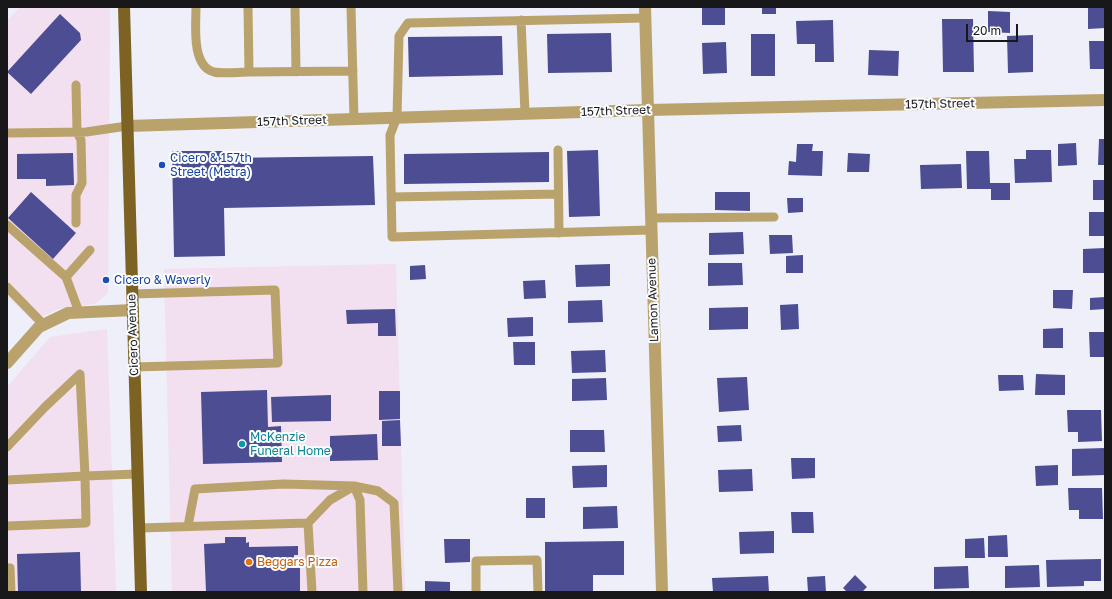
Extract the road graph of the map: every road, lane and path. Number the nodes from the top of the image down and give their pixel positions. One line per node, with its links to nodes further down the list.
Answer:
1 (124, 7): 17 (main road, Cicero Avenue)
2 (196, 7): 9 (lane)
3 (248, 7): 9 (lane)
4 (295, 7): 10 (lane)
5 (351, 7): 8 (lane)
6 (645, 13): 7 (lane); 13 (street, Lamon Avenue)
7 (521, 20): 14 (lane); 15 (lane)
8 (353, 71): 10 (lane); 16 (lane)
9 (249, 72): 10 (lane)
10 (296, 72)
11 (76, 85): 18 (lane)
12 (1105, 100): 13 (street, 157th Street)
13 (648, 110): 14 (street, 157th Street); 24 (street, Lamon Avenue)
14 (525, 114): 15 (street, 157th Street)
15 (397, 118): 16 (street, 157th Street); 22 (lane)
16 (354, 119): 17 (street, 157th Street)
17 (127, 126): 18 (lane); 32 (main road, Cicero Avenue)
18 (77, 132): 19 (lane); 25 (lane)
19 (9, 133)
20 (558, 150): 21 (lane)
21 (558, 194): 22 (lane); 28 (lane)
22 (391, 197): 28 (lane)
23 (774, 217): 24 (lane)
24 (651, 218): 27 (street, Lamon Avenue)
25 (76, 223)
26 (7, 225): 30 (lane)
27 (651, 230): 28 (lane); 55 (street, Lamon Avenue)
28 (559, 233)
29 (90, 250): 30 (lane)
30 (66, 277): 34 (lane)
31 (7, 287): 35 (lane)
32 (132, 294): 33 (main road, Cicero Avenue); 37 (lane)
33 (133, 310): 34 (street); 37 (main road, Cicero Avenue)
34 (79, 312): 35 (street)
35 (44, 325): 36 (street)
36 (7, 363)
37 (134, 367): 39 (main road, Cicero Avenue)
38 (7, 447): 40 (lane)
39 (137, 474): 40 (lane); 46 (main road, Cicero Avenue)
40 (85, 476): 41 (lane); 44 (lane)
41 (7, 480)
42 (354, 486): 43 (lane); 45 (lane); 51 (lane); 52 (lane)
43 (308, 523): 45 (lane); 50 (lane)
44 (7, 526)
45 (188, 526): 46 (lane)
46 (139, 528): 49 (main road, Cicero Avenue)
47 (7, 568): 48 (lane)
48 (10, 592)
49 (141, 592)
50 (312, 592)
51 (363, 592)
52 (398, 592)
53 (476, 592): 54 (lane)
54 (538, 592)
55 (662, 592)

